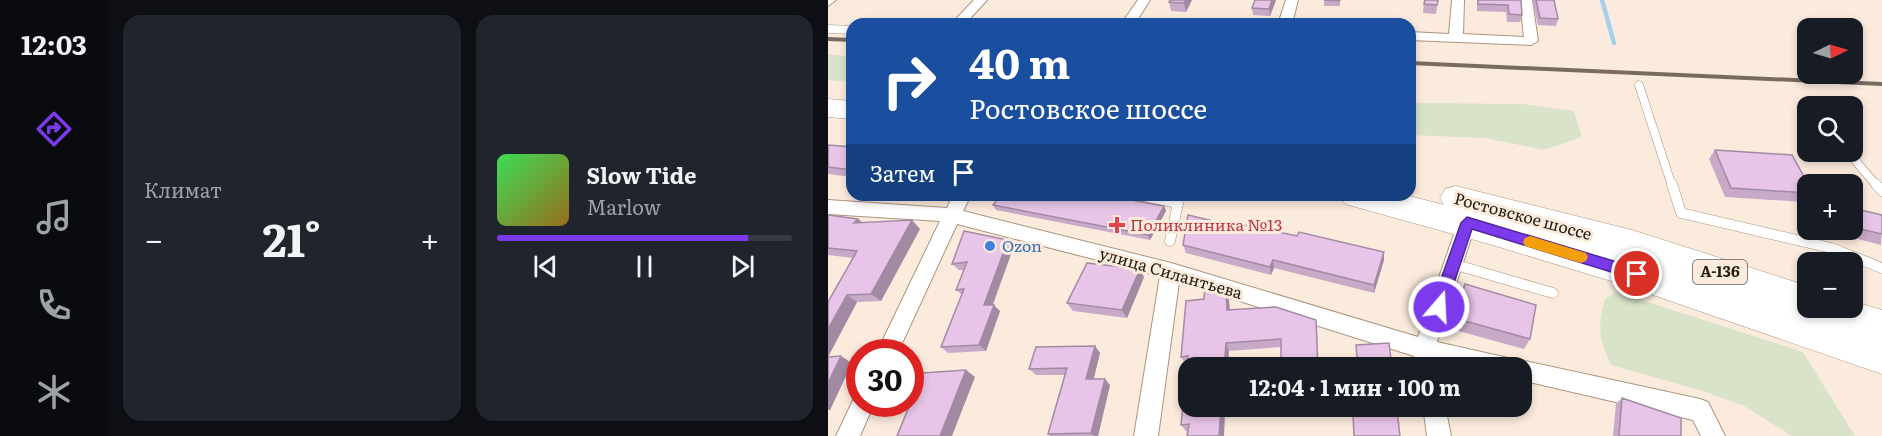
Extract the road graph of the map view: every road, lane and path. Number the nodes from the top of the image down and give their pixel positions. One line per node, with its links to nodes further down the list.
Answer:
1 (981, 0): 6 (street)
2 (1144, 0): 7 (street)
3 (1292, 0): 8 (street)
4 (1458, 0): 12 (street)
5 (1526, 0): 12 (street)
6 (964, 18)
7 (1132, 18)
8 (1287, 18)
9 (828, 29): 10 (lane)
10 (846, 30)
11 (1416, 36): 12 (street)
12 (1456, 38)
13 (1639, 85): 29 (lane)
14 (828, 96): 15 (highway)
15 (846, 97)
16 (828, 108): 17 (highway)
17 (846, 110)
18 (1857, 162): 20 (lane)
19 (1416, 189): 32 (highway, Ростовское шоссе / А-136)
20 (1882, 191)
21 (959, 201): 25 (street)
22 (1168, 201): 27 (lane)
23 (1380, 201): 26 (highway, Ростовское шоссе / А-136)
24 (828, 207): 25 (street, улица Силантьева)
25 (951, 215): 30 (street, улица Силантьева); 35 (street)
26 (1467, 223): 28 (street); 36 (highway, Ростовское шоссе / А-136)
27 (1170, 241)
28 (1453, 264): 31 (lane); 38 (street)
29 (1882, 268)
30 (1170, 271): 37 (street, улица Силантьева); 43 (street)
31 (1553, 293)
32 (1797, 298)
33 (1855, 318): 34 (highway)
34 (1882, 327)
35 (893, 339)
36 (1882, 356)
37 (1423, 357)
38 (1426, 357)
39 (1532, 372): 45 (street)
40 (857, 417): 42 (street)
41 (1436, 417): 44 (street)
42 (848, 436)
43 (1146, 436)
44 (1439, 436)
45 (1713, 436)

